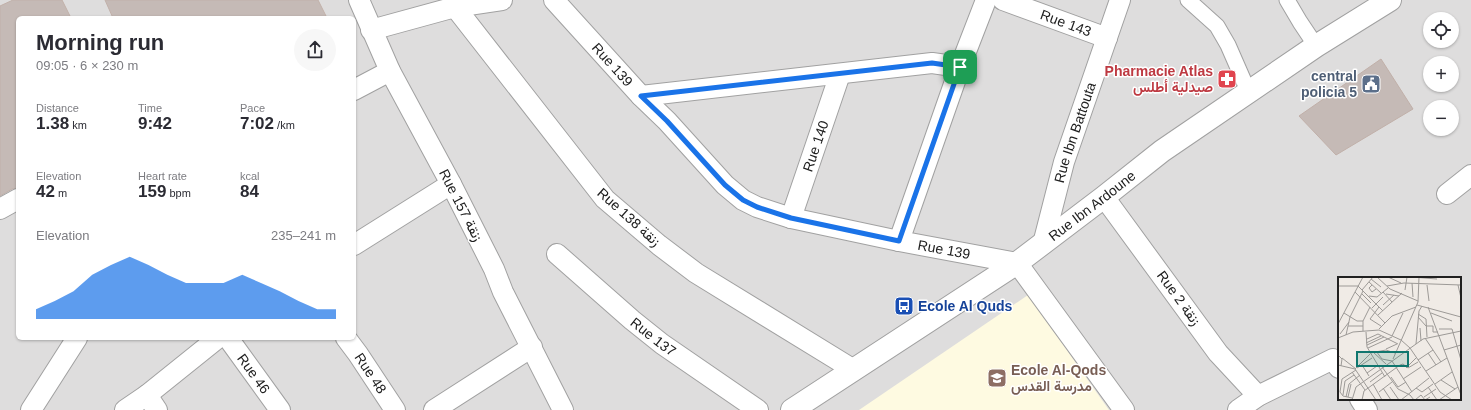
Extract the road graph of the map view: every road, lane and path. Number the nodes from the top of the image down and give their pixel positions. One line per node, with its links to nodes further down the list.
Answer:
1 (358, 0): 11 (street, Rue 157 زنقة)
2 (502, 0): 10 (street)
3 (554, 0): 19 (street, Rue 139)
4 (986, 0): 14 (street)
5 (1003, 0): 12 (street, Rue 143)
6 (1120, 0): 12 (street, Rue Ibn Battouta)
7 (1188, 0): 18 (street)
8 (1287, 0): 13 (street)
9 (1390, 0): 13 (street, Rue Ibn Ardoune)
10 (455, 7): 11 (street); 38 (street, Rue 138 زنقة)
11 (371, 30): 15 (street, Rue 157 زنقة)
12 (1107, 38): 28 (street, Rue Ibn Battouta)
13 (1316, 46): 18 (street, Rue Ibn Ardoune)
14 (960, 67): 16 (street); 27 (street)
15 (390, 71): 17 (street); 21 (street, Rue 157 زنقة)
16 (840, 74): 19 (street); 26 (street, Rue 140)
17 (356, 89)
18 (1249, 92): 23 (street, Rue Ibn Ardoune)
19 (641, 96): 26 (street, Rue 139)
20 (1471, 175): 22 (street)
21 (451, 184): 29 (street); 36 (street, Rue 157 زنقة)
22 (1447, 194)
23 (1104, 197): 28 (street, Rue Ibn Ardoune); 39 (street, Rue 2 زنقة)
24 (16, 201): 25 (street)
25 (0, 209)
26 (791, 218): 27 (street, Rue 139)
27 (899, 241): 31 (street, Rue 139)
28 (1043, 244): 31 (street, Rue Ibn Ardoune)
29 (356, 245)
30 (557, 254): 48 (street, Rue 137)
31 (1017, 263): 38 (street, Rue Ibn Ardoune); 50 (street)
32 (76, 340): 42 (street)
33 (216, 340): 41 (street)
34 (229, 340): 44 (street, Rue 46)
35 (348, 340): 45 (street, Rue 48)
36 (532, 347): 46 (street); 47 (street, Rue 157 زنقة)
37 (1336, 363): 39 (street)
38 (854, 370): 49 (street, Rue Ibn Ardoune)
39 (1258, 396): 51 (street)
40 (1361, 400): 52 (street)
41 (152, 402): 43 (street)
42 (31, 410)
43 (125, 410)
44 (280, 410)
45 (394, 410)
46 (434, 410)
47 (563, 410)
48 (758, 410)
49 (792, 410)
50 (1124, 410)
51 (1238, 410)
52 (1367, 410)

